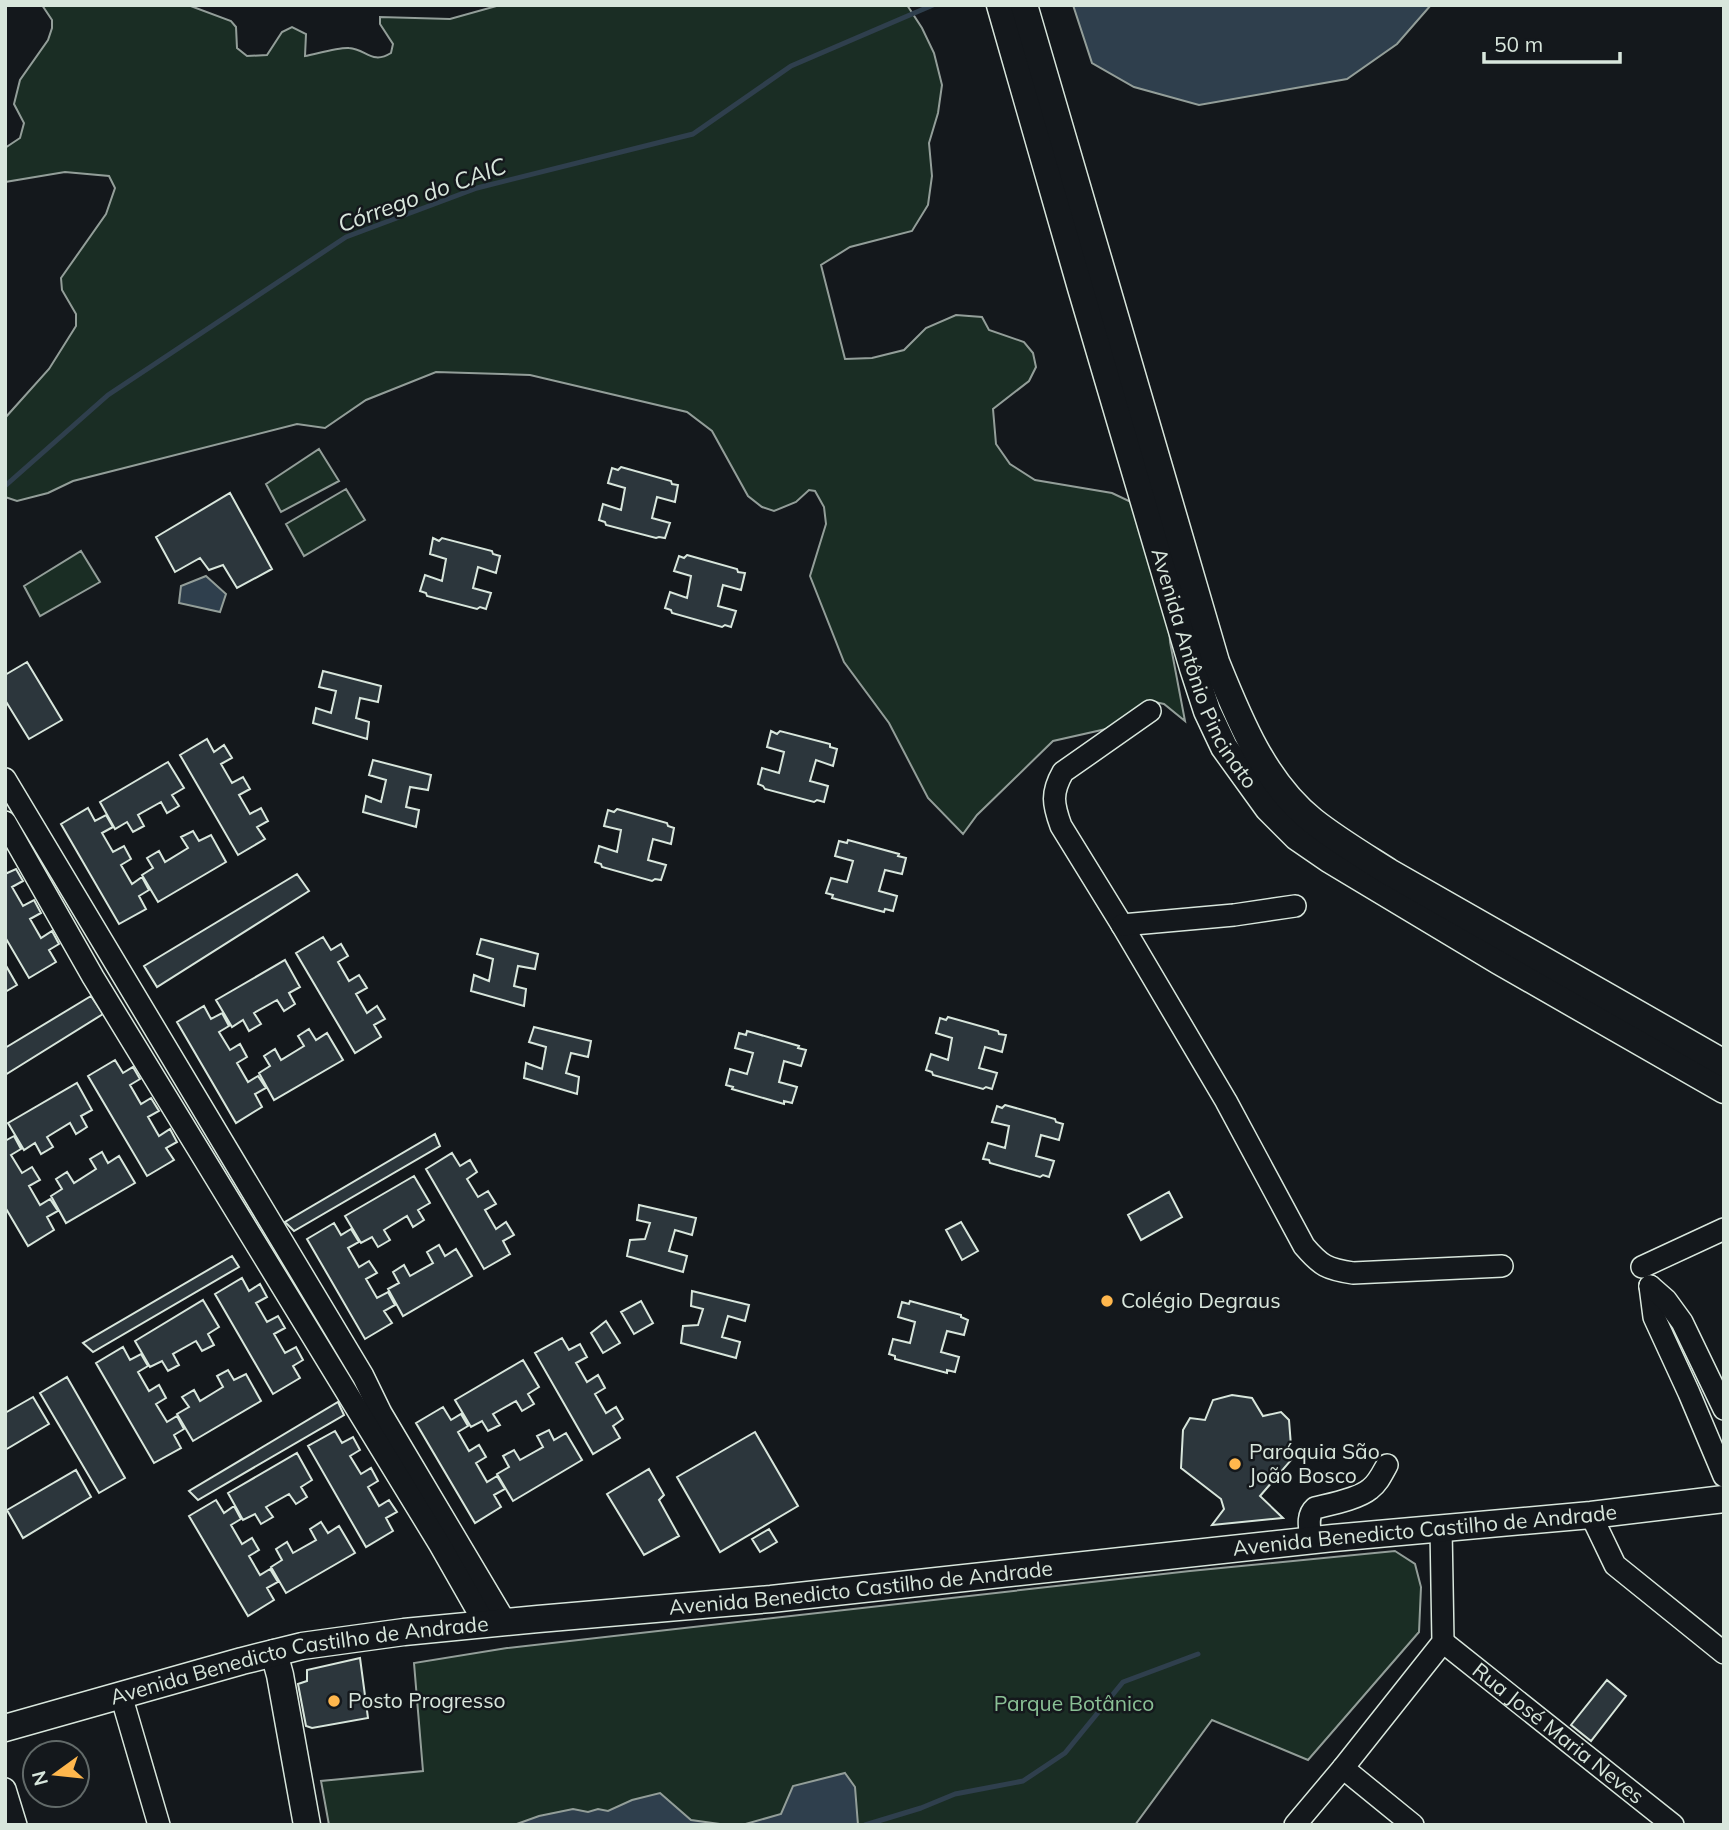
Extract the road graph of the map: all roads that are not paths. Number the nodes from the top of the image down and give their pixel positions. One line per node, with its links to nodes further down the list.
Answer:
1 (1000, 5): 9 (main road, Avenida Antônio Pincinato)
2 (1024, 5): 8 (main road, Avenida Antônio Pincinato)
3 (1150, 711): 7 (street)
4 (5, 779): 22 (street)
5 (5, 822): 22 (street)
6 (1295, 906): 7 (street)
7 (1122, 925): 11 (street)
8 (1724, 1063)
9 (1724, 1090)
10 (1724, 1229): 12 (street)
11 (1502, 1266)
12 (1642, 1267)
13 (1713, 1385): 14 (street); 14 (street); 15 (street)
14 (1689, 1393): 17 (street)
15 (1724, 1409)
16 (1387, 1465): 21 (street)
17 (1724, 1476)
18 (1724, 1499): 19 (main road, Avenida Benedicto Castilho de Andrade)
19 (1591, 1516): 20 (main road, Avenida Benedicto Castilho de Andrade); 26 (street)
20 (1441, 1528): 21 (main road, Avenida Benedicto Castilho de Andrade); 24 (street)
21 (1311, 1540): 23 (main road, Avenida Benedicto Castilho de Andrade)
22 (447, 1541): 23 (street)
23 (496, 1623): 25 (main road, Avenida Benedicto Castilho de Andrade)
24 (1443, 1642): 29 (street); 36 (street, Rua José Maria Neves)
25 (274, 1653): 27 (main road, Avenida Benedicto Castilho de Andrade); 33 (main road)
26 (1724, 1653)
27 (121, 1695): 28 (main road, Avenida Benedicto Castilho de Andrade); 32 (street)
28 (5, 1728)
29 (1343, 1768): 34 (street); 35 (street)
30 (5, 1789): 31 (street)
31 (16, 1825)
32 (159, 1825)
33 (307, 1825)
34 (1294, 1825)
35 (1413, 1825)
36 (1673, 1825)

